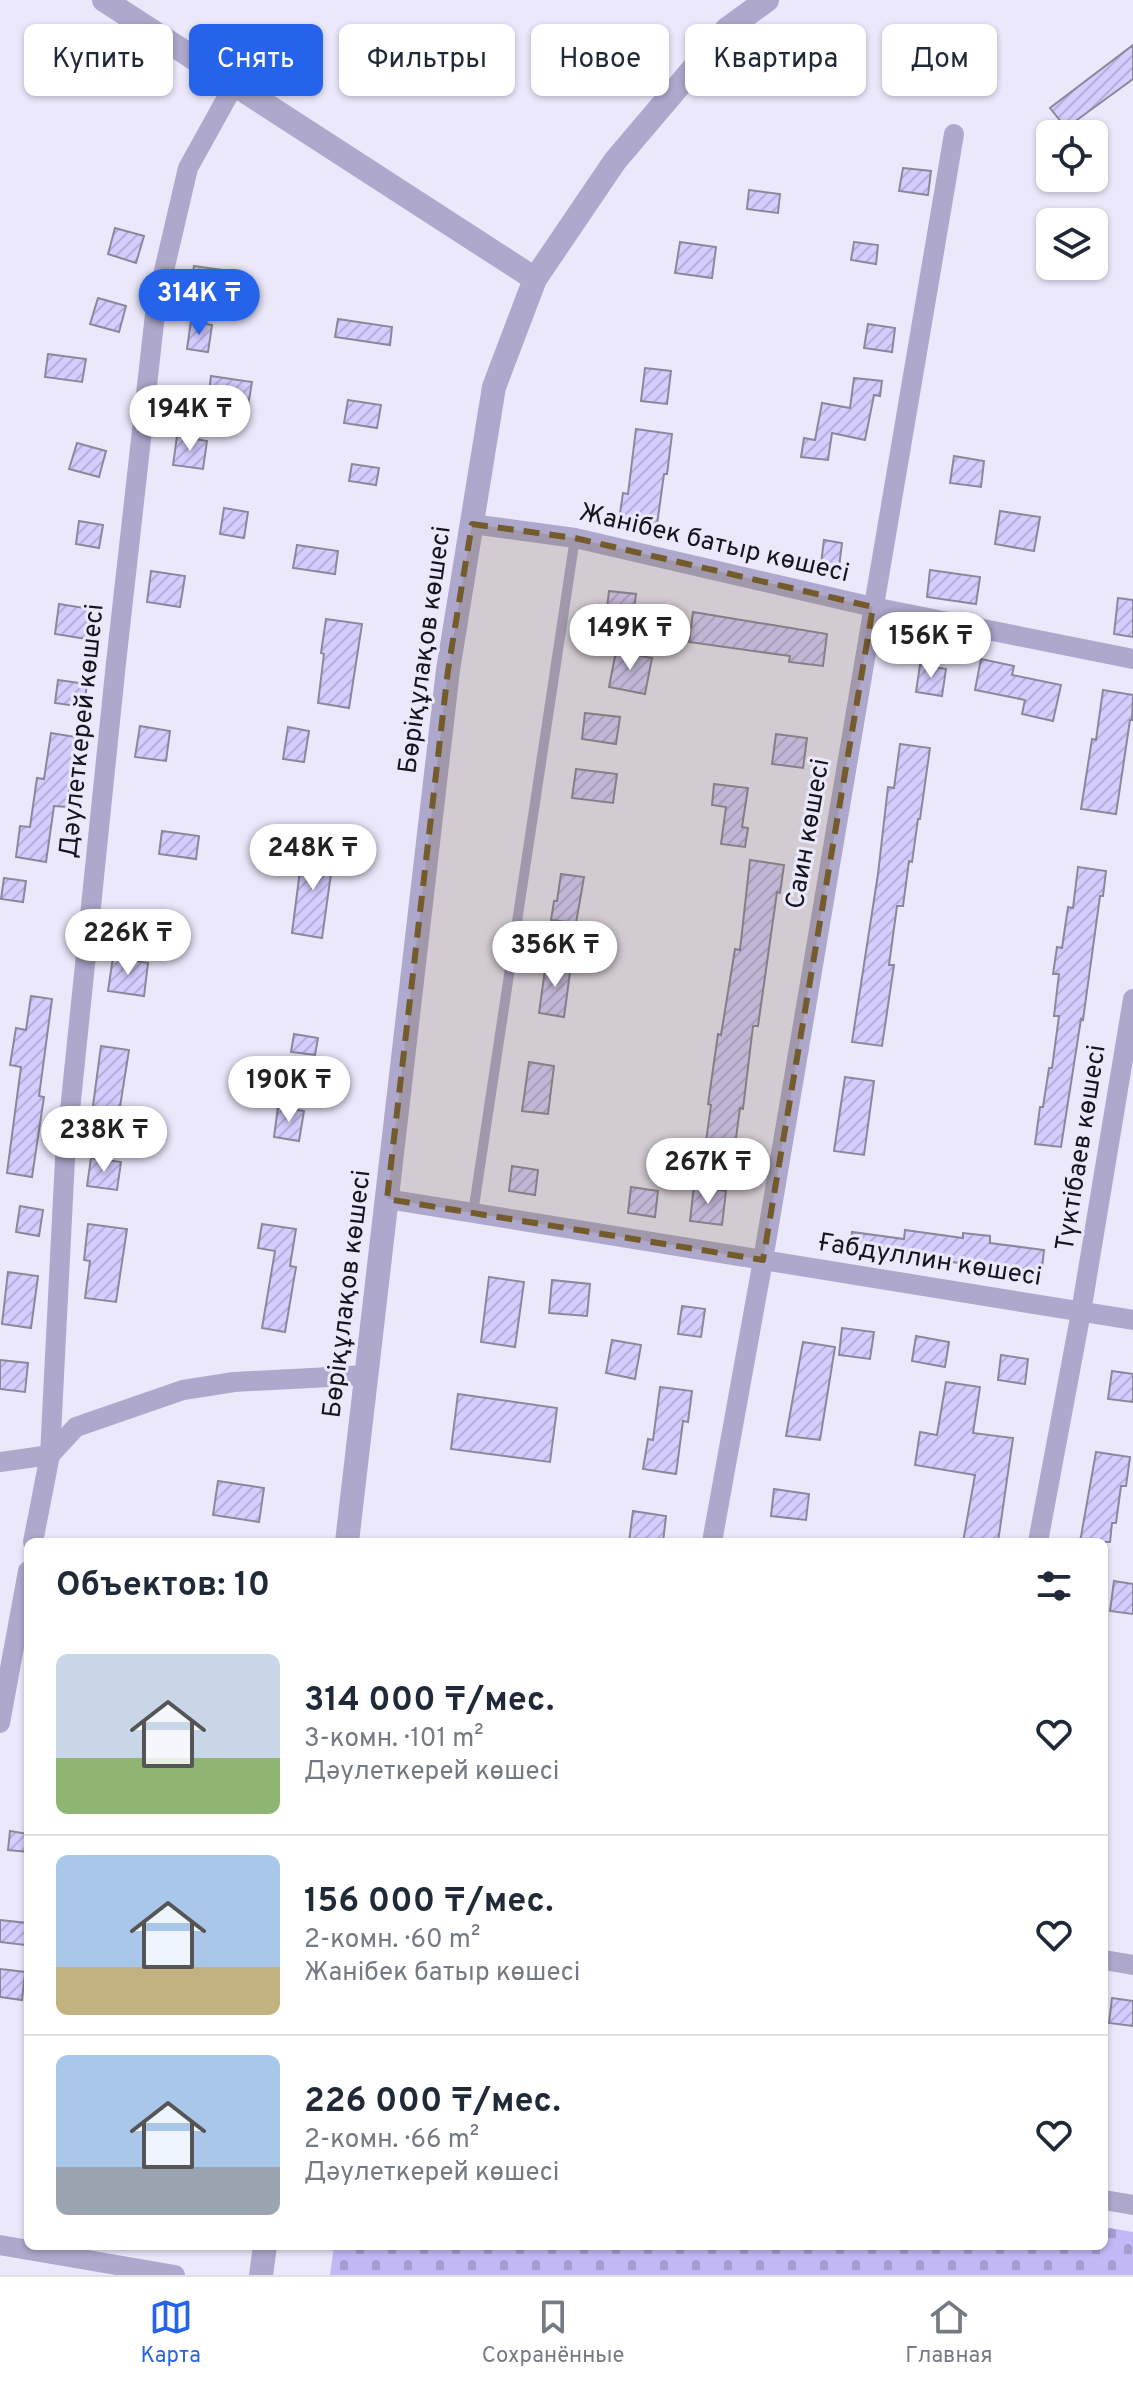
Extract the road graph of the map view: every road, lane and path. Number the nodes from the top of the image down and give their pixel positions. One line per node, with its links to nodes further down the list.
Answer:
1 (104, 0): 3 (street)
2 (767, 0): 7 (street, Бөріқұлақов көшесі)
3 (189, 56)
4 (228, 96): 19 (street, Дәулеткерей көшесі)
5 (251, 96): 7 (street)
6 (954, 134): 10 (street, Саин көшесі)
7 (535, 279): 8 (street, Бөріқұлақов көшесі)
8 (472, 524): 9 (street, Жанібек батыр көшесі); 13 (street, Бөріқұлақов көшесі)
9 (575, 538): 10 (street, Жанібек батыр көшесі); 14 (lane)
10 (873, 607): 11 (street, Жанібек батыр көшесі); 15 (street, Саин көшесі)
11 (1133, 659)
12 (1133, 999): 16 (street, Түктібаев көшесі)
13 (387, 1199): 14 (street, Ғабдуллин көшесі); 18 (street, Бөріқұлақов көшесі)
14 (473, 1213): 15 (street, Ғабдуллин көшесі)
15 (763, 1260): 16 (street, Ғабдуллин көшесі); 23 (street, Саин көшесі)
16 (1081, 1312): 17 (street, Ғабдуллин көшесі); 24 (street, Түктібаев көшесі)
17 (1133, 1320)
18 (367, 1375): 19 (street); 22 (street, Бөріқұлақов көшесі)
19 (50, 1455): 20 (street); 21 (street, Дәулеткерей көшесі)
20 (0, 1462)
21 (34, 1538)
22 (347, 1538)
23 (713, 1538)
24 (1039, 1538)
25 (24, 1593): 26 (street)
26 (0, 1723)
27 (1108, 1961): 28 (street)
28 (1133, 1965)
29 (1108, 2201): 30 (street)
30 (1133, 2205)
31 (0, 2245): 32 (street)
32 (24, 2249)
33 (29, 2250): 35 (street)
34 (264, 2250): 36 (street)
35 (175, 2275)
36 (261, 2275)

